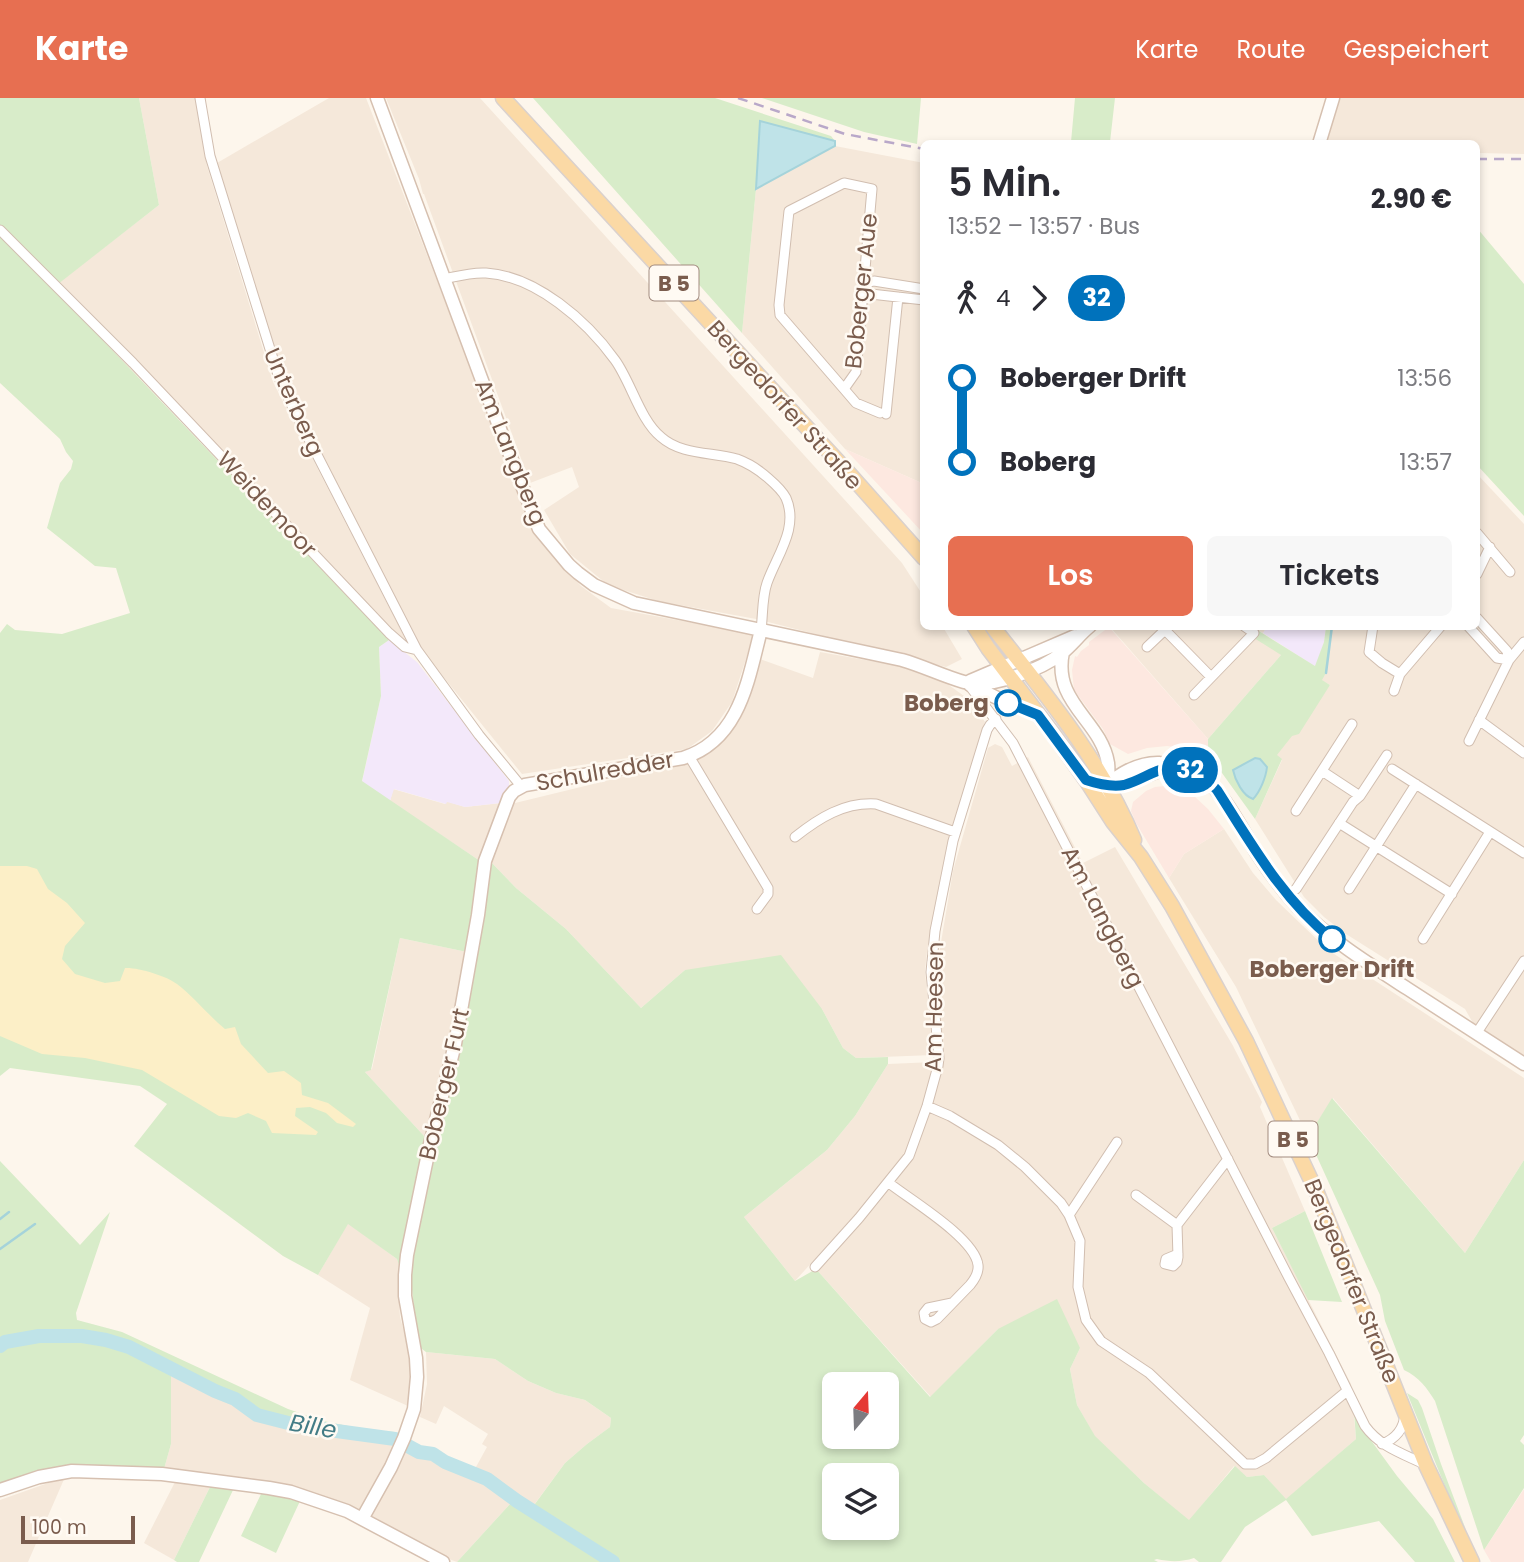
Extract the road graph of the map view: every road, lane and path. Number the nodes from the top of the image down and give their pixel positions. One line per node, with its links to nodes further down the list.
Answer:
1 (201, 98): 32 (street, Unterberg)
2 (377, 98): 7 (street, Am Langberg)
3 (503, 98): 15 (main road, Bergedorfer Straße / B 5)
4 (1333, 98): 5 (street)
5 (1320, 140)
6 (0, 230): 32 (street, Weidemoor)
7 (444, 279): 19 (street, Am Langberg); 19 (street)
8 (864, 287): 9 (street); 10 (street); 12 (street, Boberger Aue); 12 (street, Boberger Aue)
9 (920, 288)
10 (898, 297): 11 (street); 12 (street, Boberger Aue)
11 (920, 300)
12 (844, 389)
13 (1480, 536): 14 (street)
14 (1490, 547): 16 (street); 17 (street)
15 (920, 554)
16 (1480, 568)
17 (1510, 572)
18 (1480, 621): 34 (street)
19 (761, 630): 40 (street, Am Langberg); 50 (street, Schulredder)
20 (977, 630): 31 (main road, Bergedorfer Straße / B 5)
21 (995, 630): 35 (main road, Bergedorfer Straße / B 5)
22 (1085, 630): 33 (street); 35 (street)
23 (1164, 630): 30 (street)
24 (1168, 630): 39 (street)
25 (1250, 630): 39 (street)
26 (1373, 630): 37 (street)
27 (1438, 630): 37 (street)
28 (1472, 630): 34 (street)
29 (1524, 642): 34 (street)
30 (1147, 647)
31 (988, 648): 36 (main road, Bergedorfer Straße / B 5); 38 (street)
32 (417, 650): 56 (street, Weidemoor)
33 (1063, 652): 35 (street); 55 (street)
34 (1509, 660): 45 (street)
35 (1023, 666): 36 (street); 55 (main road, Bergedorfer Straße / B 5)
36 (1006, 672): 38 (street); 40 (street, Am Langberg); 43 (main road, Bergedorfer Straße / B 5)
37 (1400, 674): 41 (street)
38 (982, 677): 40 (street)
39 (1212, 677): 42 (street)
40 (966, 683): 43 (street); 44 (street, Am Langberg)
41 (1394, 691)
42 (1194, 695)
43 (1038, 715): 53 (main road, Bergedorfer Straße / B 5)
44 (996, 719): 61 (street, Am Heesen); 77 (street, Am Langberg)
45 (1479, 720): 47 (street); 48 (street)
46 (1352, 724): 52 (street)
47 (1469, 741)
48 (1524, 753)
49 (1387, 755): 57 (street)
50 (689, 756): 56 (street, Schulredder); 70 (street, Schulredder)
51 (1392, 769): 54 (street)
52 (1322, 771): 57 (street); 59 (street)
53 (1086, 780): 55 (street); 58 (main road, Bergedorfer Straße / B 5)
54 (1416, 784): 62 (street); 64 (street)
55 (1108, 785): 58 (street); 66 (main road, Bergedorfer Straße / B 5); 69 (street)
56 (521, 786): 90 (street, Boberger Furt)
57 (1360, 796): 60 (street)
58 (1101, 801): 66 (main road, Bergedorfer Straße / B 5)
59 (1296, 811)
60 (1339, 823): 64 (street); 69 (street)
61 (956, 832): 63 (street); 75 (street, Am Heesen)
62 (1490, 832): 65 (street); 68 (street)
63 (795, 837)
64 (1376, 846): 67 (street); 68 (street)
65 (1524, 853)
66 (1141, 857): 86 (main road, Bergedorfer Straße / B 5)
67 (1349, 889)
68 (1452, 894): 71 (street)
69 (1287, 895): 73 (street)
70 (757, 909)
71 (1423, 939)
72 (1524, 961): 73 (street)
73 (1476, 1034): 74 (street)
74 (1524, 1064)
75 (927, 1106): 78 (street, Am Heesen); 80 (street)
76 (1117, 1142): 80 (street)
77 (1228, 1159): 81 (street); 85 (street, Am Langberg)
78 (889, 1183): 83 (street, Am Heesen); 84 (street)
79 (1136, 1195): 81 (street)
80 (1069, 1215): 85 (street)
81 (1177, 1225): 82 (street)
82 (1178, 1254)
83 (815, 1267)
84 (952, 1303)
85 (1347, 1391): 87 (street, Am Langberg)
86 (1405, 1412): 87 (street); 88 (main road, Bergedorfer Straße / B 5)
87 (1382, 1444): 88 (street, Am Langberg)
88 (1426, 1465): 92 (main road, Bergedorfer Straße / B 5)
89 (0, 1490): 90 (street)
90 (362, 1519): 91 (street)
91 (443, 1562)
92 (1472, 1562)

